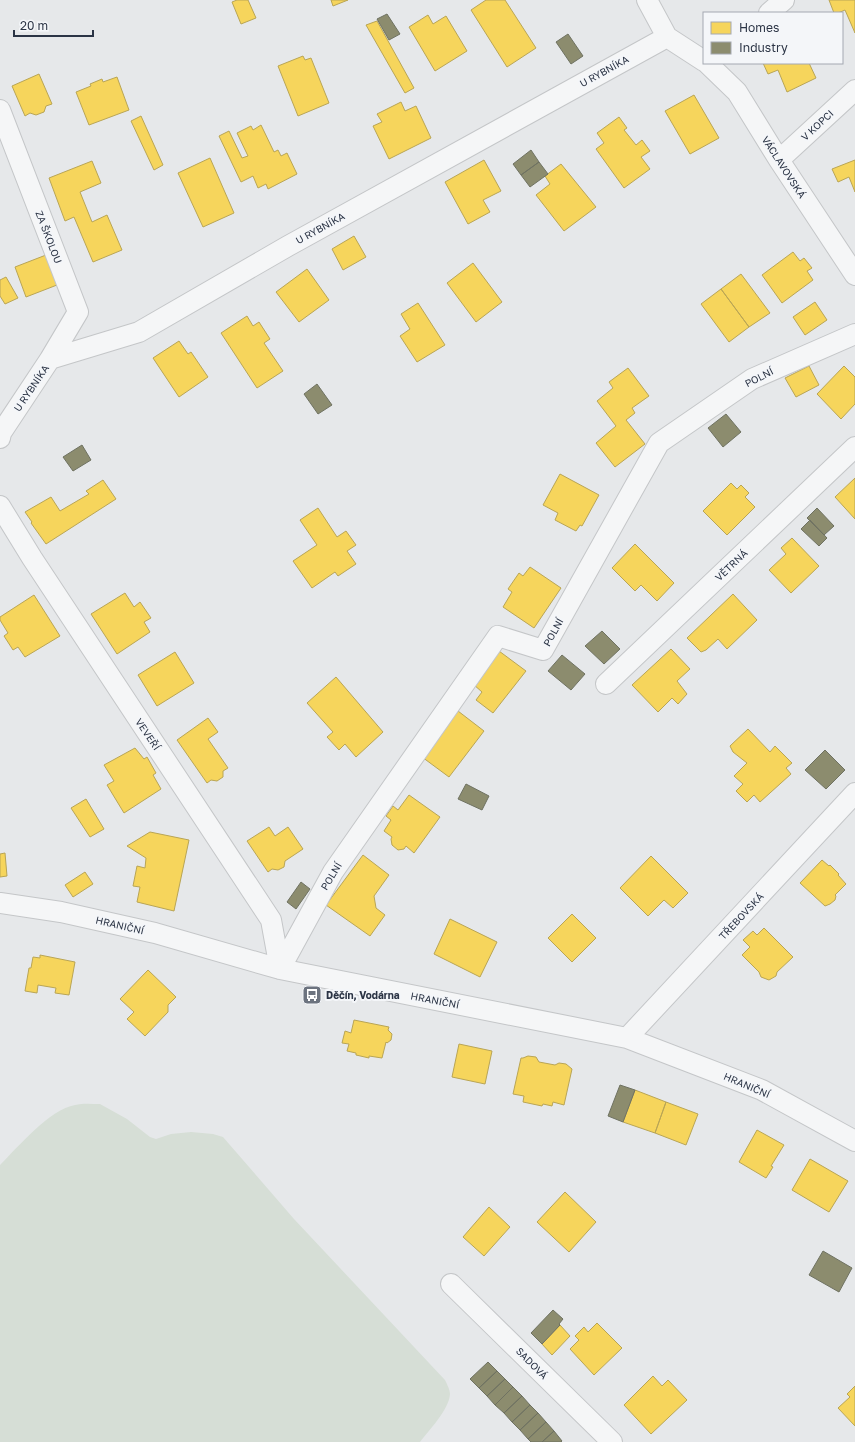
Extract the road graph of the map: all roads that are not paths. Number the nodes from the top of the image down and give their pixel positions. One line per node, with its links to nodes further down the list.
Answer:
1 (647, 0): 4 (street, VÁCLAVOVSKÁ)
2 (784, 0): 3 (street)
3 (770, 12)
4 (667, 37): 5 (street, VÁCLAVOVSKÁ); 12 (street, U RYBNÍKA)
5 (703, 60)
6 (709, 64): 9 (street, VÁCLAVOVSKÁ)
7 (855, 90): 9 (street, V KOPCI)
8 (0, 110): 12 (street, ZA ŠKOLOU)
9 (779, 160): 10 (street, VÁCLAVOVSKÁ)
10 (852, 264)
11 (855, 334): 19 (street, POLNÍ)
12 (50, 359): 13 (street, U RYBNÍKA)
13 (0, 438)
14 (855, 447): 16 (street, VĚTRNÁ)
15 (0, 506): 19 (street, VEVEŘÍ)
16 (606, 684)
17 (855, 793): 20 (street, TŘEBOVSKÁ)
18 (0, 903): 19 (street, HRANIČNÍ)
19 (280, 969): 20 (street, HRANIČNÍ)
20 (627, 1038): 21 (street, HRANIČNÍ)
21 (855, 1141)
22 (451, 1284): 23 (street, SADOVÁ)
23 (612, 1442)

